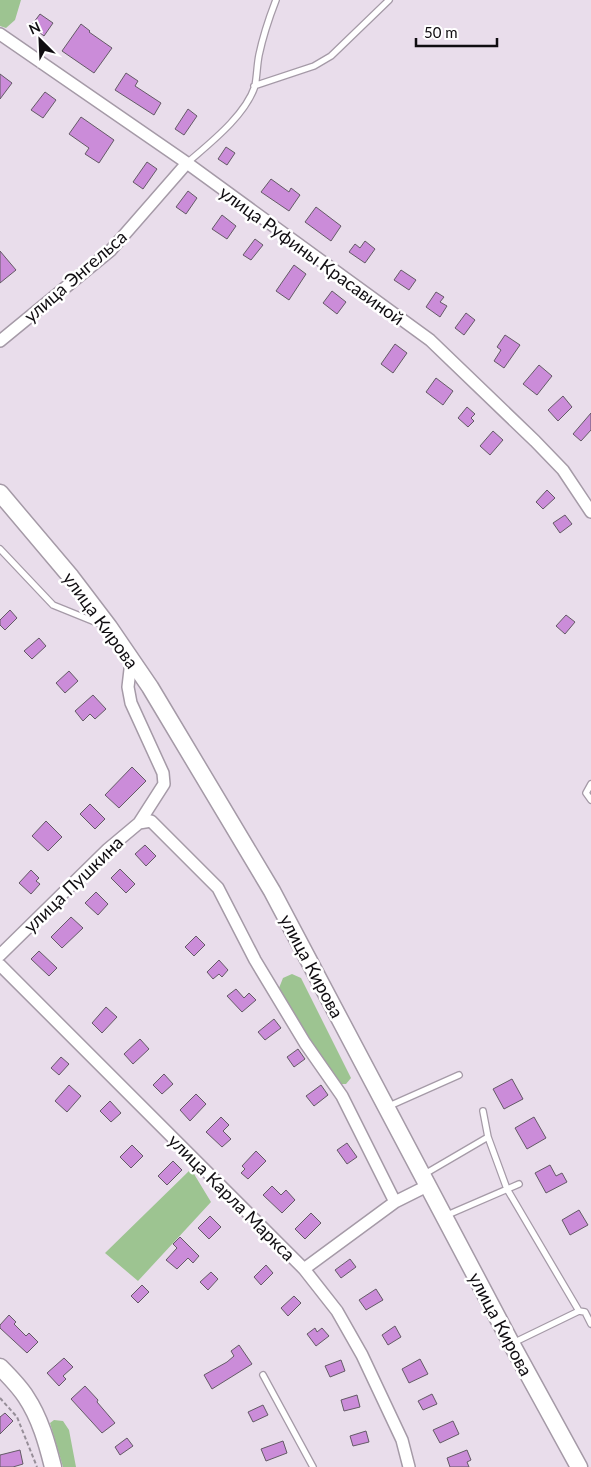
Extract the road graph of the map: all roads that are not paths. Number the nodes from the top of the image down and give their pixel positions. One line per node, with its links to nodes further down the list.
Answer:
1 (276, 0): 4 (lane)
2 (389, 0): 4 (lane)
3 (0, 34): 5 (street, улица Руфины Красавиной)
4 (254, 86): 5 (lane)
5 (187, 163): 6 (street, улица Энгельса); 8 (street, улица Руфины Красавиной)
6 (0, 341)
7 (0, 492): 10 (main road, улица Кирова)
8 (591, 512)
9 (0, 549): 10 (lane)
10 (108, 628): 11 (main road, улица Кирова)
11 (132, 661): 14 (street); 18 (main road, улица Кирова)
12 (591, 784): 13 (lane)
13 (591, 800)
14 (139, 823): 15 (street, улица Пушкина); 24 (street, улица Пушкина)
15 (0, 955)
16 (0, 965): 26 (street, улица Карла Маркса)
17 (458, 1075): 18 (lane)
18 (386, 1107): 21 (main road, улица Кирова)
19 (483, 1111): 20 (lane)
20 (488, 1137): 21 (lane); 23 (lane)
21 (425, 1181): 24 (street); 25 (main road, улица Кирова)
22 (519, 1184): 23 (lane)
23 (507, 1189): 25 (lane); 27 (lane)
24 (395, 1202): 26 (street)
25 (444, 1216): 29 (main road, улица Кирова)
26 (304, 1269): 34 (street, улица Карла Маркса)
27 (579, 1311): 28 (lane); 29 (lane)
28 (591, 1324)
29 (511, 1343): 35 (main road, улица Кирова)
30 (0, 1367): 32 (main road)
31 (263, 1375): 33 (lane)
32 (53, 1467)
33 (313, 1467)
34 (408, 1467)
35 (579, 1467)

